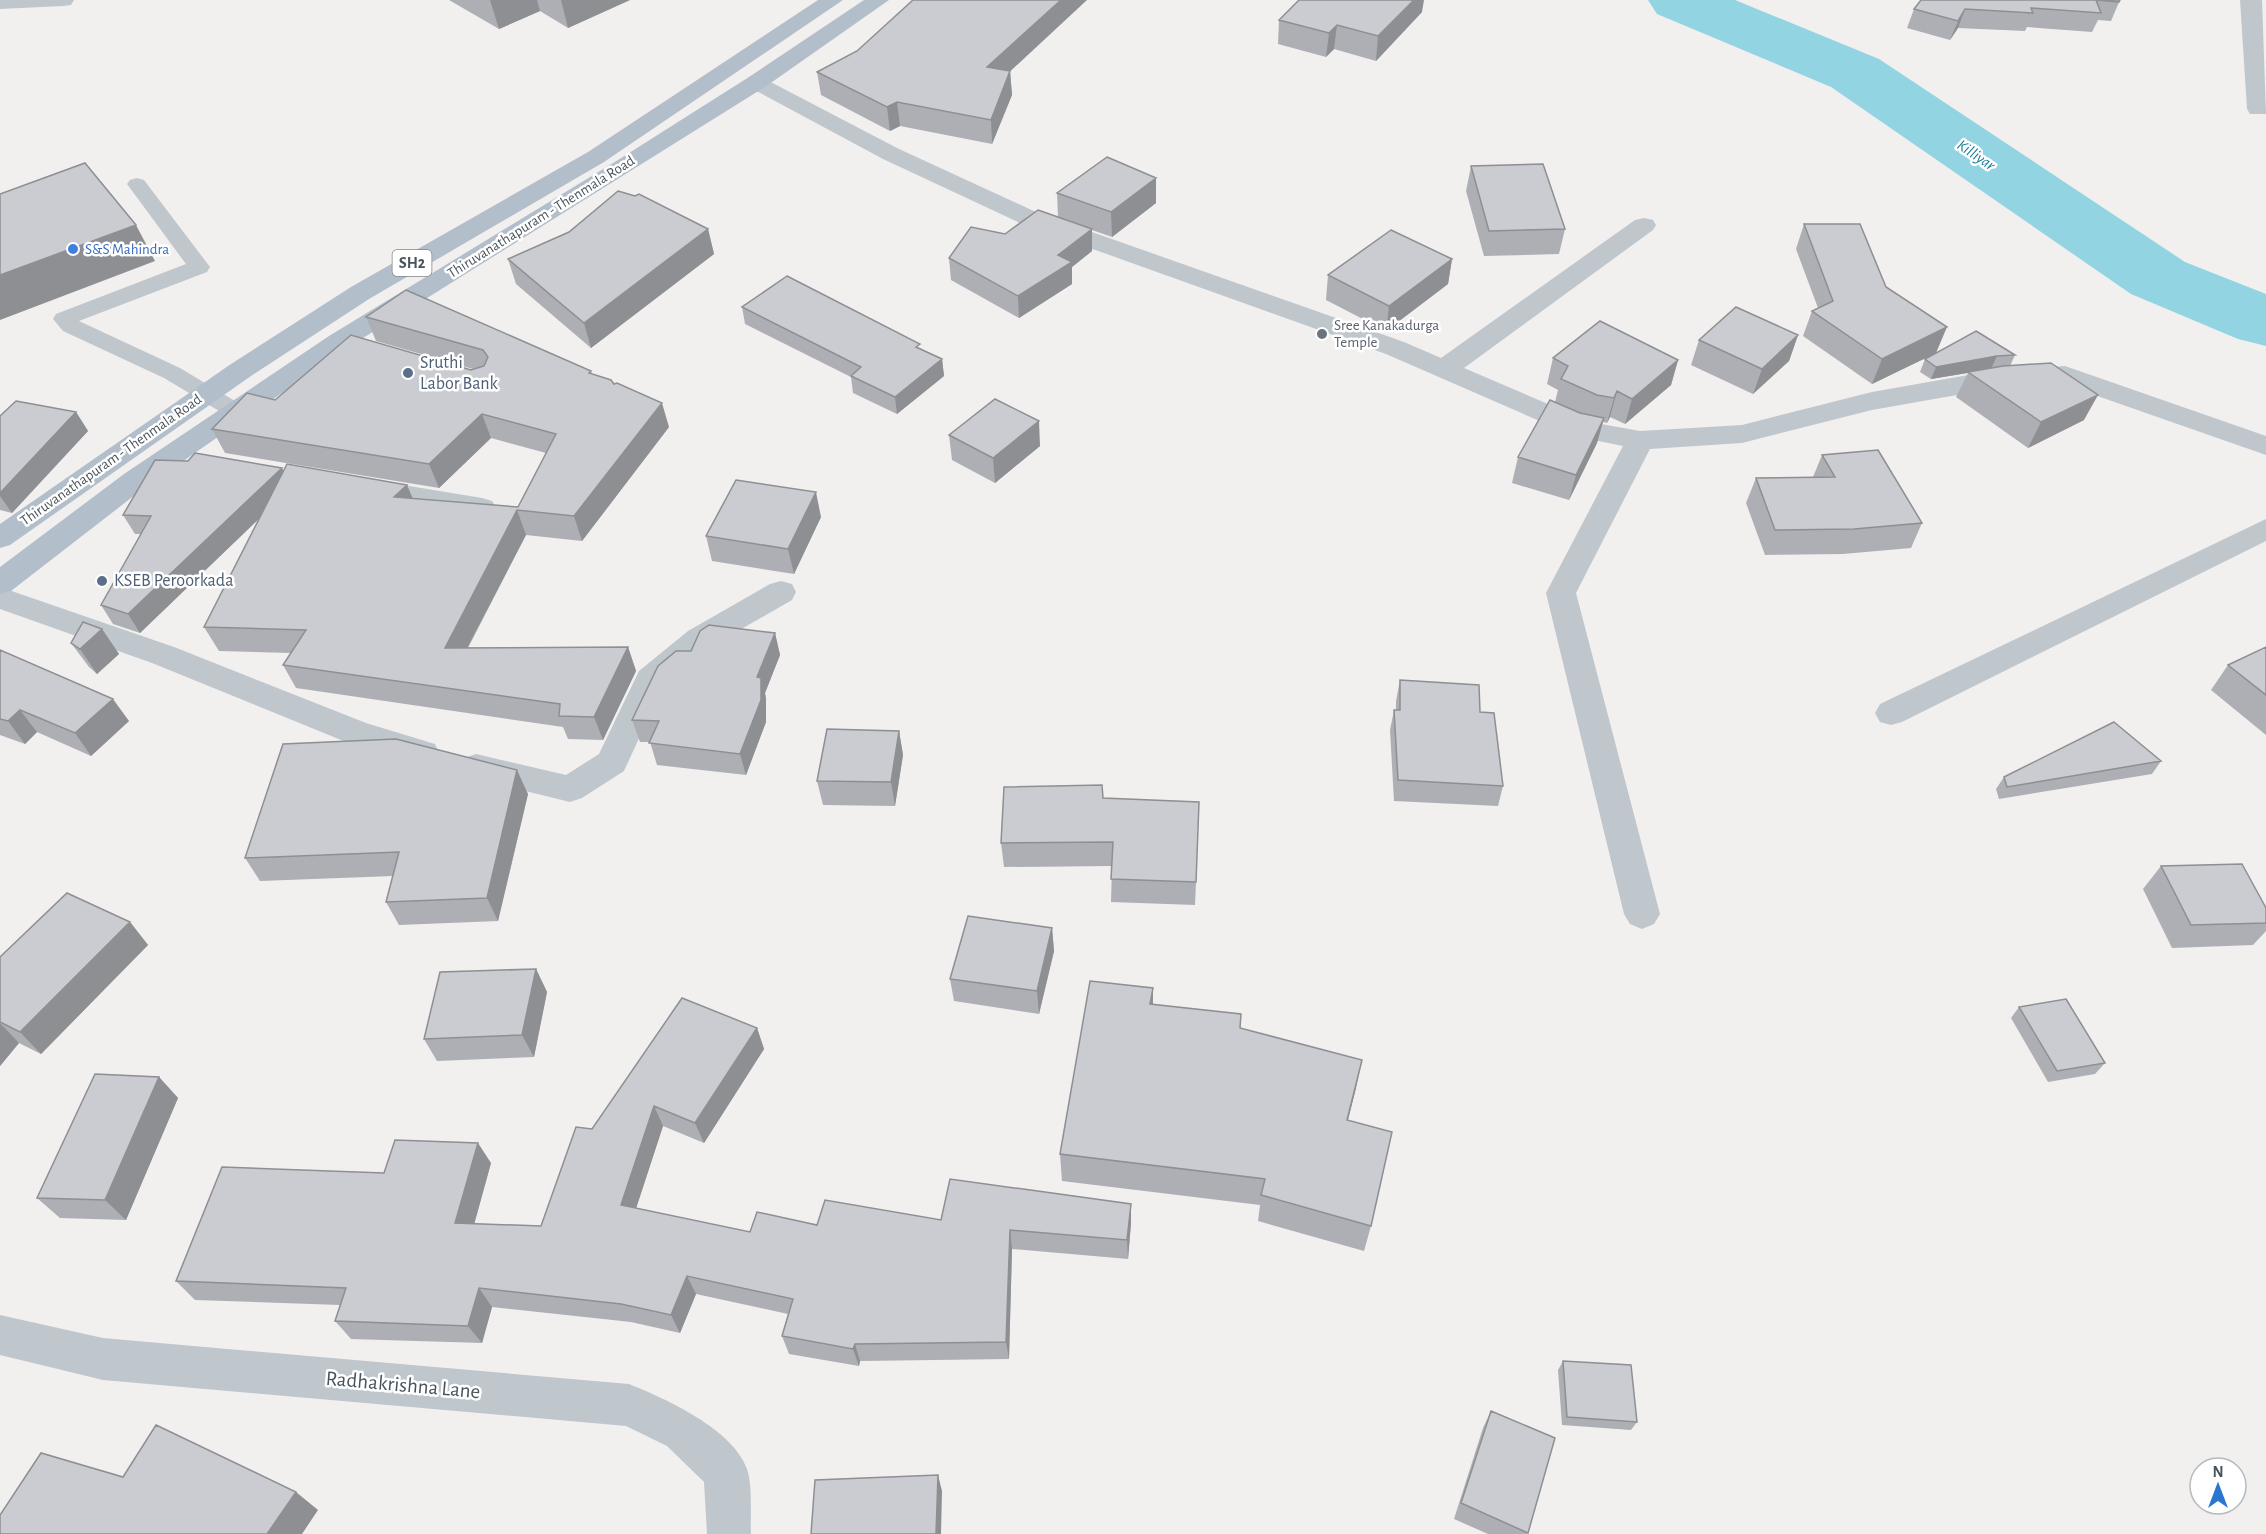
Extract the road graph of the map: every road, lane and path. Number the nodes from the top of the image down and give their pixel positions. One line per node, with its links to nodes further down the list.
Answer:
1 (63, 0): 4 (street)
2 (2251, 0): 7 (street)
3 (829, 2): 5 (main road); 13 (main road, Thiruvanathapuram - Thenmala Road / SH2)
4 (0, 3)
5 (868, 7): 6 (main road, Thiruvanathapuram - Thenmala Road)
6 (757, 82): 10 (main road, Thiruvanathapuram - Thenmala Road); 12 (street)
7 (2258, 109)
8 (137, 184): 13 (lane)
9 (1644, 225): 12 (street)
10 (338, 342): 11 (street); 14 (main road, Thiruvanathapuram - Thenmala Road)
11 (371, 351)
12 (1444, 369): 15 (street)
13 (206, 393): 14 (lane); 22 (main road, Thiruvanathapuram - Thenmala Road / SH2)
14 (237, 412): 17 (main road, Thiruvanathapuram - Thenmala Road)
15 (1640, 440): 16 (street); 27 (street)
16 (2266, 446)
17 (173, 456): 18 (street); 23 (main road, Thiruvanathapuram - Thenmala Road)
18 (208, 462)
19 (345, 485): 20 (street)
20 (483, 508)
21 (2266, 529): 26 (street)
22 (0, 538)
23 (0, 583)
24 (780, 592): 25 (street)
25 (0, 598)
26 (1891, 713)
27 (1642, 914)
28 (0, 1335): 29 (street, Radhakrishna Lane)
29 (729, 1534)

